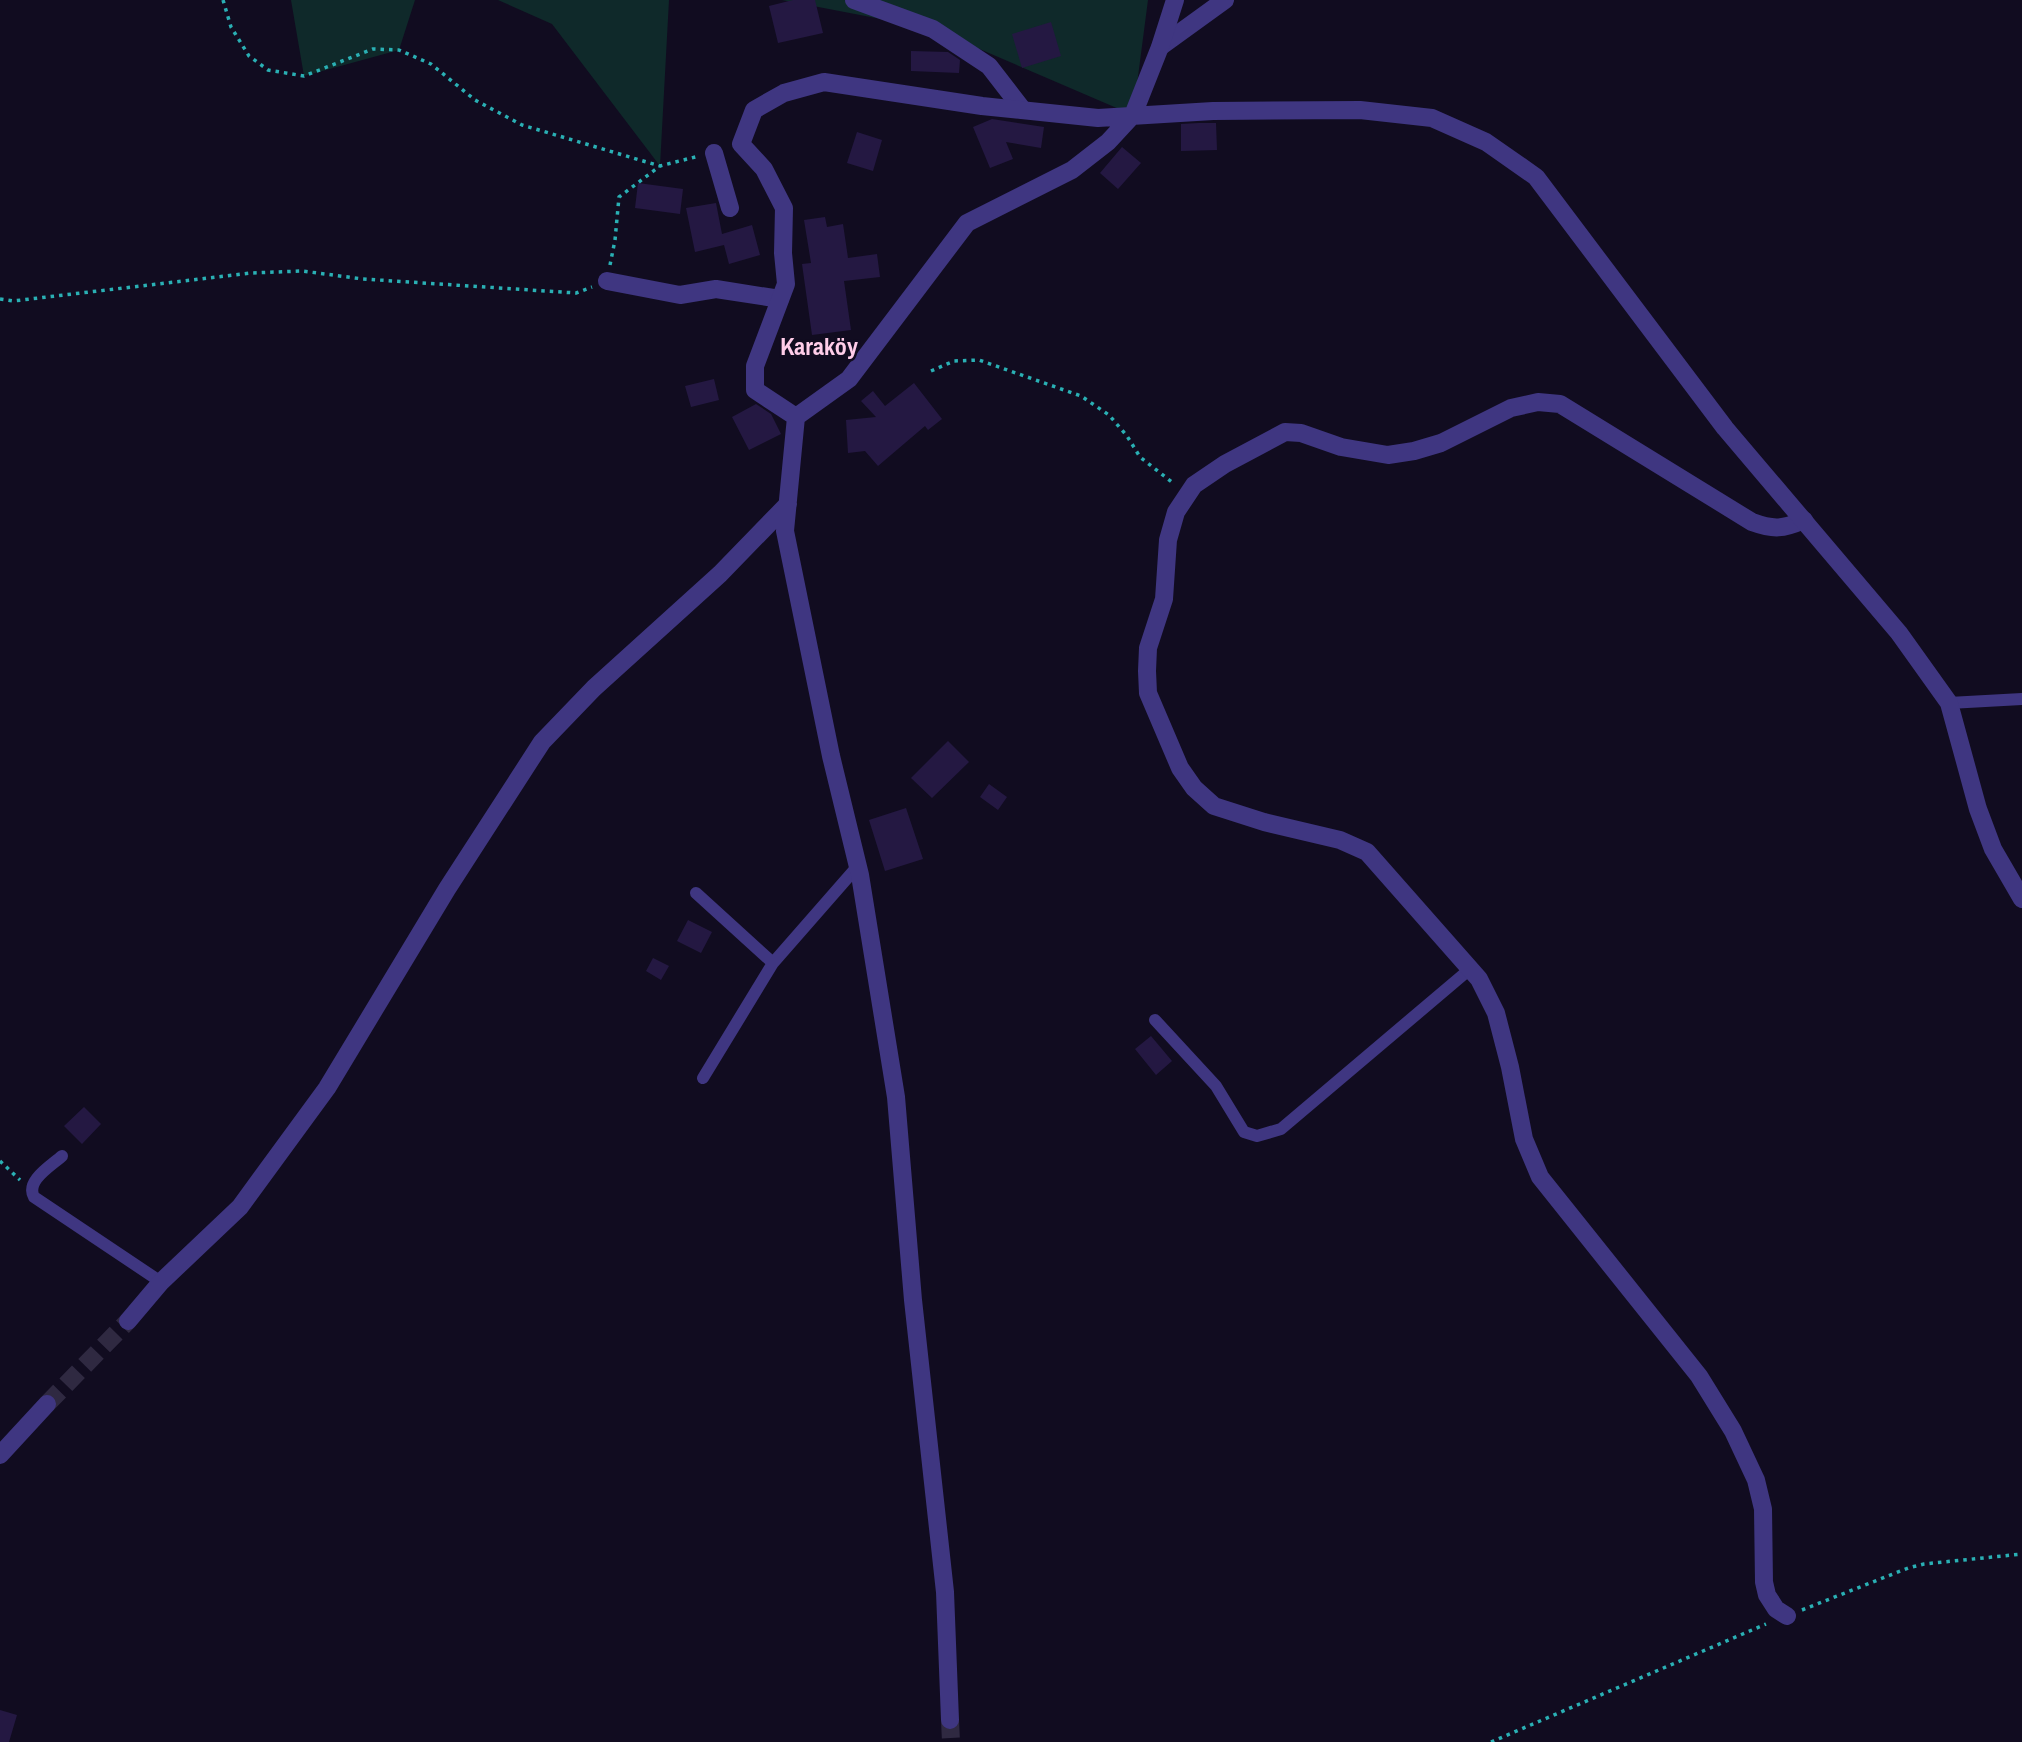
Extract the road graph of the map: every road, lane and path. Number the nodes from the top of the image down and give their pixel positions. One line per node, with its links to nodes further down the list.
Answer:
1 (223, 0): 9 (path)
2 (854, 0): 6 (street)
3 (1175, 0): 5 (street)
4 (1225, 0): 5 (street)
5 (1160, 47): 7 (street)
6 (1024, 110): 7 (street); 13 (street)
7 (1133, 116): 15 (street); 18 (street)
8 (714, 153): 9 (path); 10 (street)
9 (660, 166): 11 (path)
10 (730, 208)
11 (607, 281): 12 (path); 13 (street)
12 (0, 299)
13 (780, 299): 15 (street)
14 (931, 372): 16 (path)
15 (796, 417): 17 (street)
16 (1192, 488): 18 (street); 25 (street)
17 (788, 504): 21 (street); 31 (street)
18 (1804, 520): 20 (street)
19 (2022, 699): 20 (lane)
20 (1949, 703): 23 (street)
21 (858, 867): 24 (lane); 37 (street)
22 (696, 892): 24 (lane)
23 (2022, 899)
24 (773, 963): 27 (lane)
25 (1470, 969): 26 (lane); 36 (street)
26 (1155, 1020)
27 (703, 1078)
28 (62, 1156): 30 (lane)
29 (0, 1161): 30 (path)
30 (31, 1192): 31 (lane)
31 (161, 1282): 32 (street)
32 (128, 1321)
33 (47, 1404): 34 (street)
34 (0, 1455)
35 (2022, 1554): 36 (path)
36 (1787, 1616): 38 (path)
37 (950, 1720)
38 (1491, 1742)

